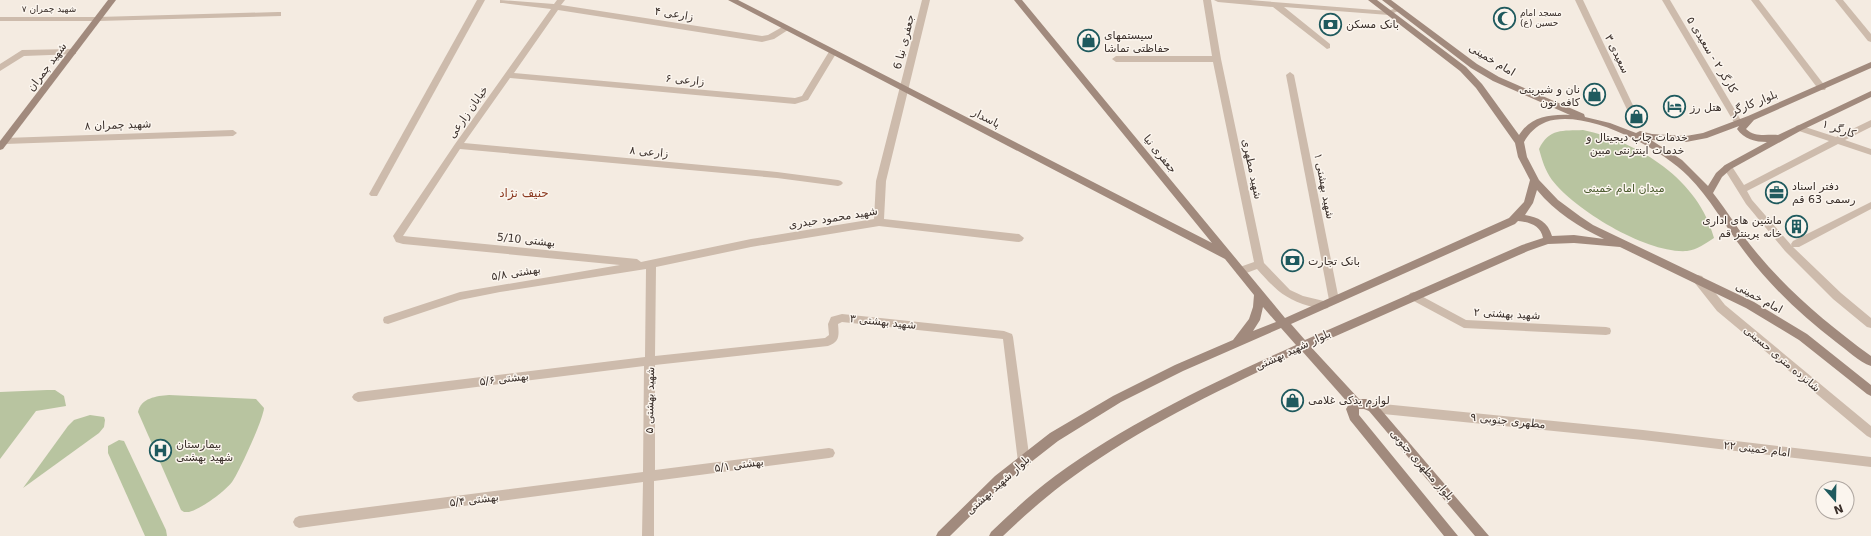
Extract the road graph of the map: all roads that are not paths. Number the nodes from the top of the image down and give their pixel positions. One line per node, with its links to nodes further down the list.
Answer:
1 (112, 0): 21 (main road, شهید چمران)
2 (481, 0): 56 (street)
3 (732, 0): 22 (main road, پاسدار)
4 (926, 0): 36 (street, جعفری نیا 6)
5 (1018, 0): 66 (main road, جعفری نیا)
6 (1207, 0): 28 (street, شهید مطهری)
7 (1218, 0): 16 (street)
8 (1372, 0): 18 (main road, امام خمینی)
9 (1386, 0): 17 (main road, امام خمینی)
10 (1579, 0): 38 (street, سعیدی ۳)
11 (1666, 0): 41 (street, کارگر ۲ - سعیدی ۵)
12 (1755, 0): 35 (street)
13 (1839, 0): 23 (street)
14 (503, 1): 15 (street, زارعی ۴)
15 (558, 4): 22 (street, زارعی ۴); 31 (street, خیابان زارعی)
16 (1275, 4): 18 (street); 24 (street)
17 (1398, 9): 18 (street); 33 (main road, امام خمینی)
18 (1389, 13): 34 (main road, امام خمینی)
19 (278, 14): 21 (street, شهید چمران ۷)
20 (0, 19): 21 (street, شهید چمران ۷)
21 (98, 19): 25 (main road, شهید چمران)
22 (787, 28): 26 (main road, پاسدار)
23 (1871, 39)
24 (1327, 46)
25 (73, 52): 30 (street); 49 (main road, شهید چمران)
26 (833, 52): 31 (street, زارعی ۶); 36 (main road, پاسدار)
27 (1116, 59): 28 (street)
28 (1217, 59): 68 (street, شهید مطهری)
29 (1871, 65): 35 (main road, بلوار کارگر)
30 (0, 68)
31 (508, 75): 50 (street, خیابان زارعی)
32 (1290, 75): 73 (street, شهید بهشتی ۱)
33 (1496, 79): 34 (main road); 40 (main road, امام خمینی)
34 (1479, 86): 48 (main road, امام خمینی)
35 (1822, 88): 39 (main road, بلوار کارگر)
36 (904, 89): 60 (street, جعفری نیا 6); 66 (main road, پاسدار)
37 (1871, 94): 44 (main road)
38 (1635, 118)
39 (1751, 118): 41 (main road, بلوار کارگر); 46 (main road)
40 (1596, 122): 43 (main road); 48 (main road)
41 (1738, 122): 43 (main road, بلوار کارگر)
42 (1871, 123): 47 (street)
43 (1618, 128): 57 (main road)
44 (1799, 128): 46 (main road); 47 (street, کارگر ۱)
45 (233, 133): 49 (street, شهید چمران ۸)
46 (1781, 137): 52 (main road)
47 (1837, 141): 51 (street, کارگر ۱); 55 (street)
48 (1519, 142): 53 (main road)
49 (2, 144)
50 (458, 146): 54 (street, زارعی ۸); 61 (street, خیابان زارعی)
51 (1871, 152)
52 (1728, 167): 55 (street); 57 (main road)
53 (1534, 181): 59 (main road, بلوار شهید بهشتی); 65 (main road)
54 (838, 182)
55 (1742, 190): 76 (street)
56 (374, 194)
57 (1708, 194): 81 (main road, امام خمینی)
58 (1871, 205): 64 (street)
59 (1516, 217): 63 (main road); 73 (main road, بلوار شهید بهشتی)
60 (879, 222): 62 (street, شهید محمود حیدری); 67 (street, شهید محمود حیدری)
61 (399, 238): 67 (street, بهشتی 5/10)
62 (1019, 238)
63 (1548, 240): 65 (main road, بلوار شهید بهشتی); 72 (main road, بلوار شهید بهشتی)
64 (1796, 244)
65 (1624, 245): 70 (main road, امام خمینی)
66 (1228, 256): 69 (main road, جعفری نیا)
67 (651, 264): 74 (street, بهشتی ۵/۸); 80 (street, شهید بهشتی ۵)
68 (1259, 264): 69 (street); 73 (street, شهید مطهری)
69 (1241, 271): 71 (main road, جعفری نیا)
70 (1698, 279): 82 (main road, امام خمینی); 86 (street, شانزده متری حسینی)
71 (1259, 293): 75 (main road, جعفری نیا); 79 (main road)
72 (1414, 296): 77 (street, شهید بهشتی ۲); 78 (main road, بلوار شهید بهشتی)
73 (1329, 302): 75 (main road, بلوار شهید بهشتی)
74 (388, 320)
75 (1283, 323): 78 (main road, جعفری نیا); 79 (main road, بلوار شهید بهشتی)
76 (1871, 324)
77 (1606, 331)
78 (1302, 346): 84 (main road); 95 (main road, بلوار شهید بهشتی)
79 (1225, 348): 89 (main road, بلوار شهید بهشتی)
80 (650, 361): 83 (street, بهشتی ۵/۶); 89 (street, شهید بهشتی ۳); 91 (street, شهید بهشتی ۵)
81 (1871, 362)
82 (1871, 391)
83 (358, 397)
84 (1356, 404): 85 (main road); 96 (main road, بلوار مطهری جنوبی)
85 (1373, 408): 87 (street, مطهری جنوبی ۹); 97 (main road, بلوار مطهری جنوبی)
86 (1871, 434)
87 (1643, 435): 90 (street, امام خمینی ۲۲)
88 (829, 453): 91 (street, بهشتی ۵/۱)
89 (1024, 462): 94 (main road, بلوار شهید بهشتی)
90 (1871, 462)
91 (649, 477): 92 (street, بهشتی ۵/۴); 93 (street, شهید بهشتی ۵)
92 (299, 522)
93 (648, 536)
94 (942, 536)
95 (995, 536)
96 (1452, 536)
97 (1483, 536)

